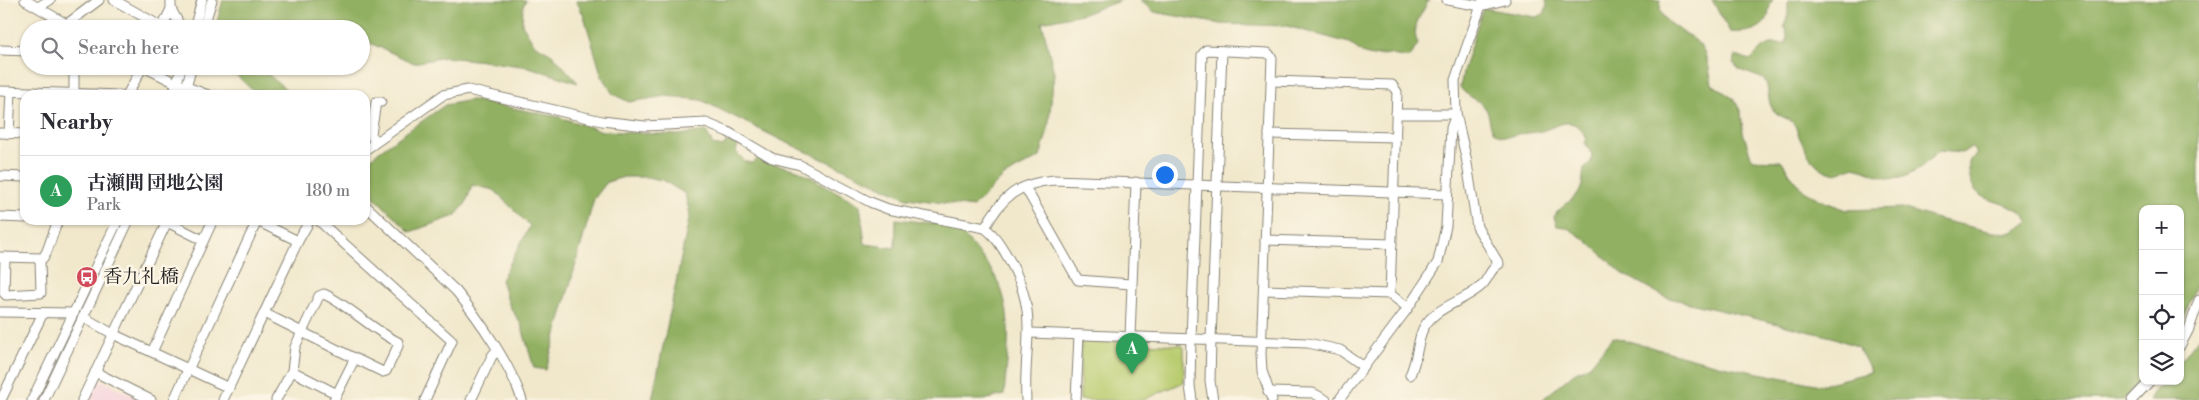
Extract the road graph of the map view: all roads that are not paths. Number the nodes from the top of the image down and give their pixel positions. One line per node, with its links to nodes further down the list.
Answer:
1 (50, 0): 8 (street)
2 (99, 0): 12 (street)
3 (114, 0): 13 (street)
4 (202, 0): 16 (street)
5 (212, 0): 17 (street)
6 (1447, 0): 9 (street)
7 (1505, 0): 9 (street)
8 (31, 2): 11 (street)
9 (1482, 3): 38 (street)
10 (171, 5): 14 (street); 15 (street)
11 (61, 20)
12 (77, 20)
13 (148, 20)
14 (164, 20)
15 (178, 20)
16 (196, 20)
17 (206, 20)
18 (0, 50): 19 (street)
19 (20, 51)
20 (1222, 51): 26 (street); 48 (street); 49 (street)
21 (74, 75): 28 (street)
22 (137, 75): 29 (street)
23 (160, 75): 27 (street)
24 (179, 75): 27 (street)
25 (189, 75): 32 (street)
26 (1272, 81): 37 (street); 41 (street)
27 (176, 83): 30 (street); 31 (street)
28 (74, 90)
29 (130, 90)
30 (174, 90)
31 (184, 90)
32 (185, 90)
33 (0, 91): 34 (street)
34 (11, 91): 35 (street); 39 (street)
35 (20, 91)
36 (381, 102): 43 (street)
37 (1396, 114): 38 (street); 42 (street)
38 (1456, 114): 53 (street); 100 (street)
39 (5, 134): 40 (street)
40 (20, 134)
41 (1269, 134): 42 (street); 51 (street)
42 (1396, 137): 52 (street)
43 (374, 142): 44 (street); 67 (street)
44 (370, 146)
45 (0, 176): 46 (street)
46 (20, 177)
47 (1136, 182): 48 (street); 50 (street); 74 (street)
48 (1198, 184): 49 (street); 89 (street)
49 (1217, 185): 51 (street); 90 (street)
50 (1025, 187): 67 (street); 74 (street)
51 (1267, 188): 52 (street); 69 (street)
52 (1394, 192): 53 (street); 71 (street)
53 (1447, 194): 78 (street)
54 (370, 209): 93 (street)
55 (0, 217): 56 (street)
56 (20, 218)
57 (56, 225): 73 (street)
58 (116, 225): 81 (street)
59 (127, 225): 83 (street)
60 (166, 225): 86 (street)
61 (173, 225): 68 (street)
62 (210, 225): 68 (street)
63 (254, 225): 97 (street)
64 (274, 225): 70 (street)
65 (307, 225): 70 (street)
66 (323, 225): 105 (street)
67 (985, 228): 85 (street)
68 (203, 240): 94 (street)
69 (1265, 240): 71 (street); 75 (street)
70 (298, 241): 82 (street)
71 (1392, 244): 76 (street)
72 (3, 257): 73 (street); 73 (street)
73 (40, 259)
74 (1131, 284): 88 (street)
75 (1264, 290): 76 (street); 92 (street)
76 (1390, 294): 78 (street)
77 (2199, 300): 91 (street)
78 (1408, 308): 96 (street)
79 (0, 312): 80 (street)
80 (43, 312): 81 (street); 106 (street)
81 (74, 313): 107 (street)
82 (264, 313): 84 (street); 102 (street)
83 (83, 317): 86 (street); 108 (street)
84 (302, 332): 95 (street); 95 (street); 99 (street)
85 (1029, 333): 87 (street); 116 (street)
86 (114, 335): 94 (street); 98 (street)
87 (1079, 335): 88 (street); 117 (street)
88 (1130, 337): 89 (street)
89 (1191, 339): 90 (street); 118 (street)
90 (1211, 340): 92 (street); 119 (street)
91 (2183, 340)
92 (1262, 341): 96 (street); 103 (street)
93 (497, 350): 114 (street); 115 (street)
94 (152, 352): 97 (street)
95 (355, 358): 104 (street)
96 (1364, 367): 121 (street)
97 (189, 369): 102 (street); 111 (street)
98 (95, 372): 109 (street); 110 (street)
99 (292, 372): 104 (street); 113 (street)
100 (1410, 375)
101 (2146, 385): 122 (street)
102 (229, 388): 112 (street)
103 (1270, 396): 120 (street)
104 (335, 397)
105 (429, 399)
106 (1, 400)
107 (32, 400)
108 (44, 400)
109 (82, 400)
110 (151, 400)
111 (174, 400)
112 (223, 400)
113 (276, 400)
114 (471, 400)
115 (522, 400)
116 (1026, 400)
117 (1076, 400)
118 (1192, 400)
119 (1213, 400)
120 (1326, 400)
121 (1340, 400)
122 (2132, 400)

